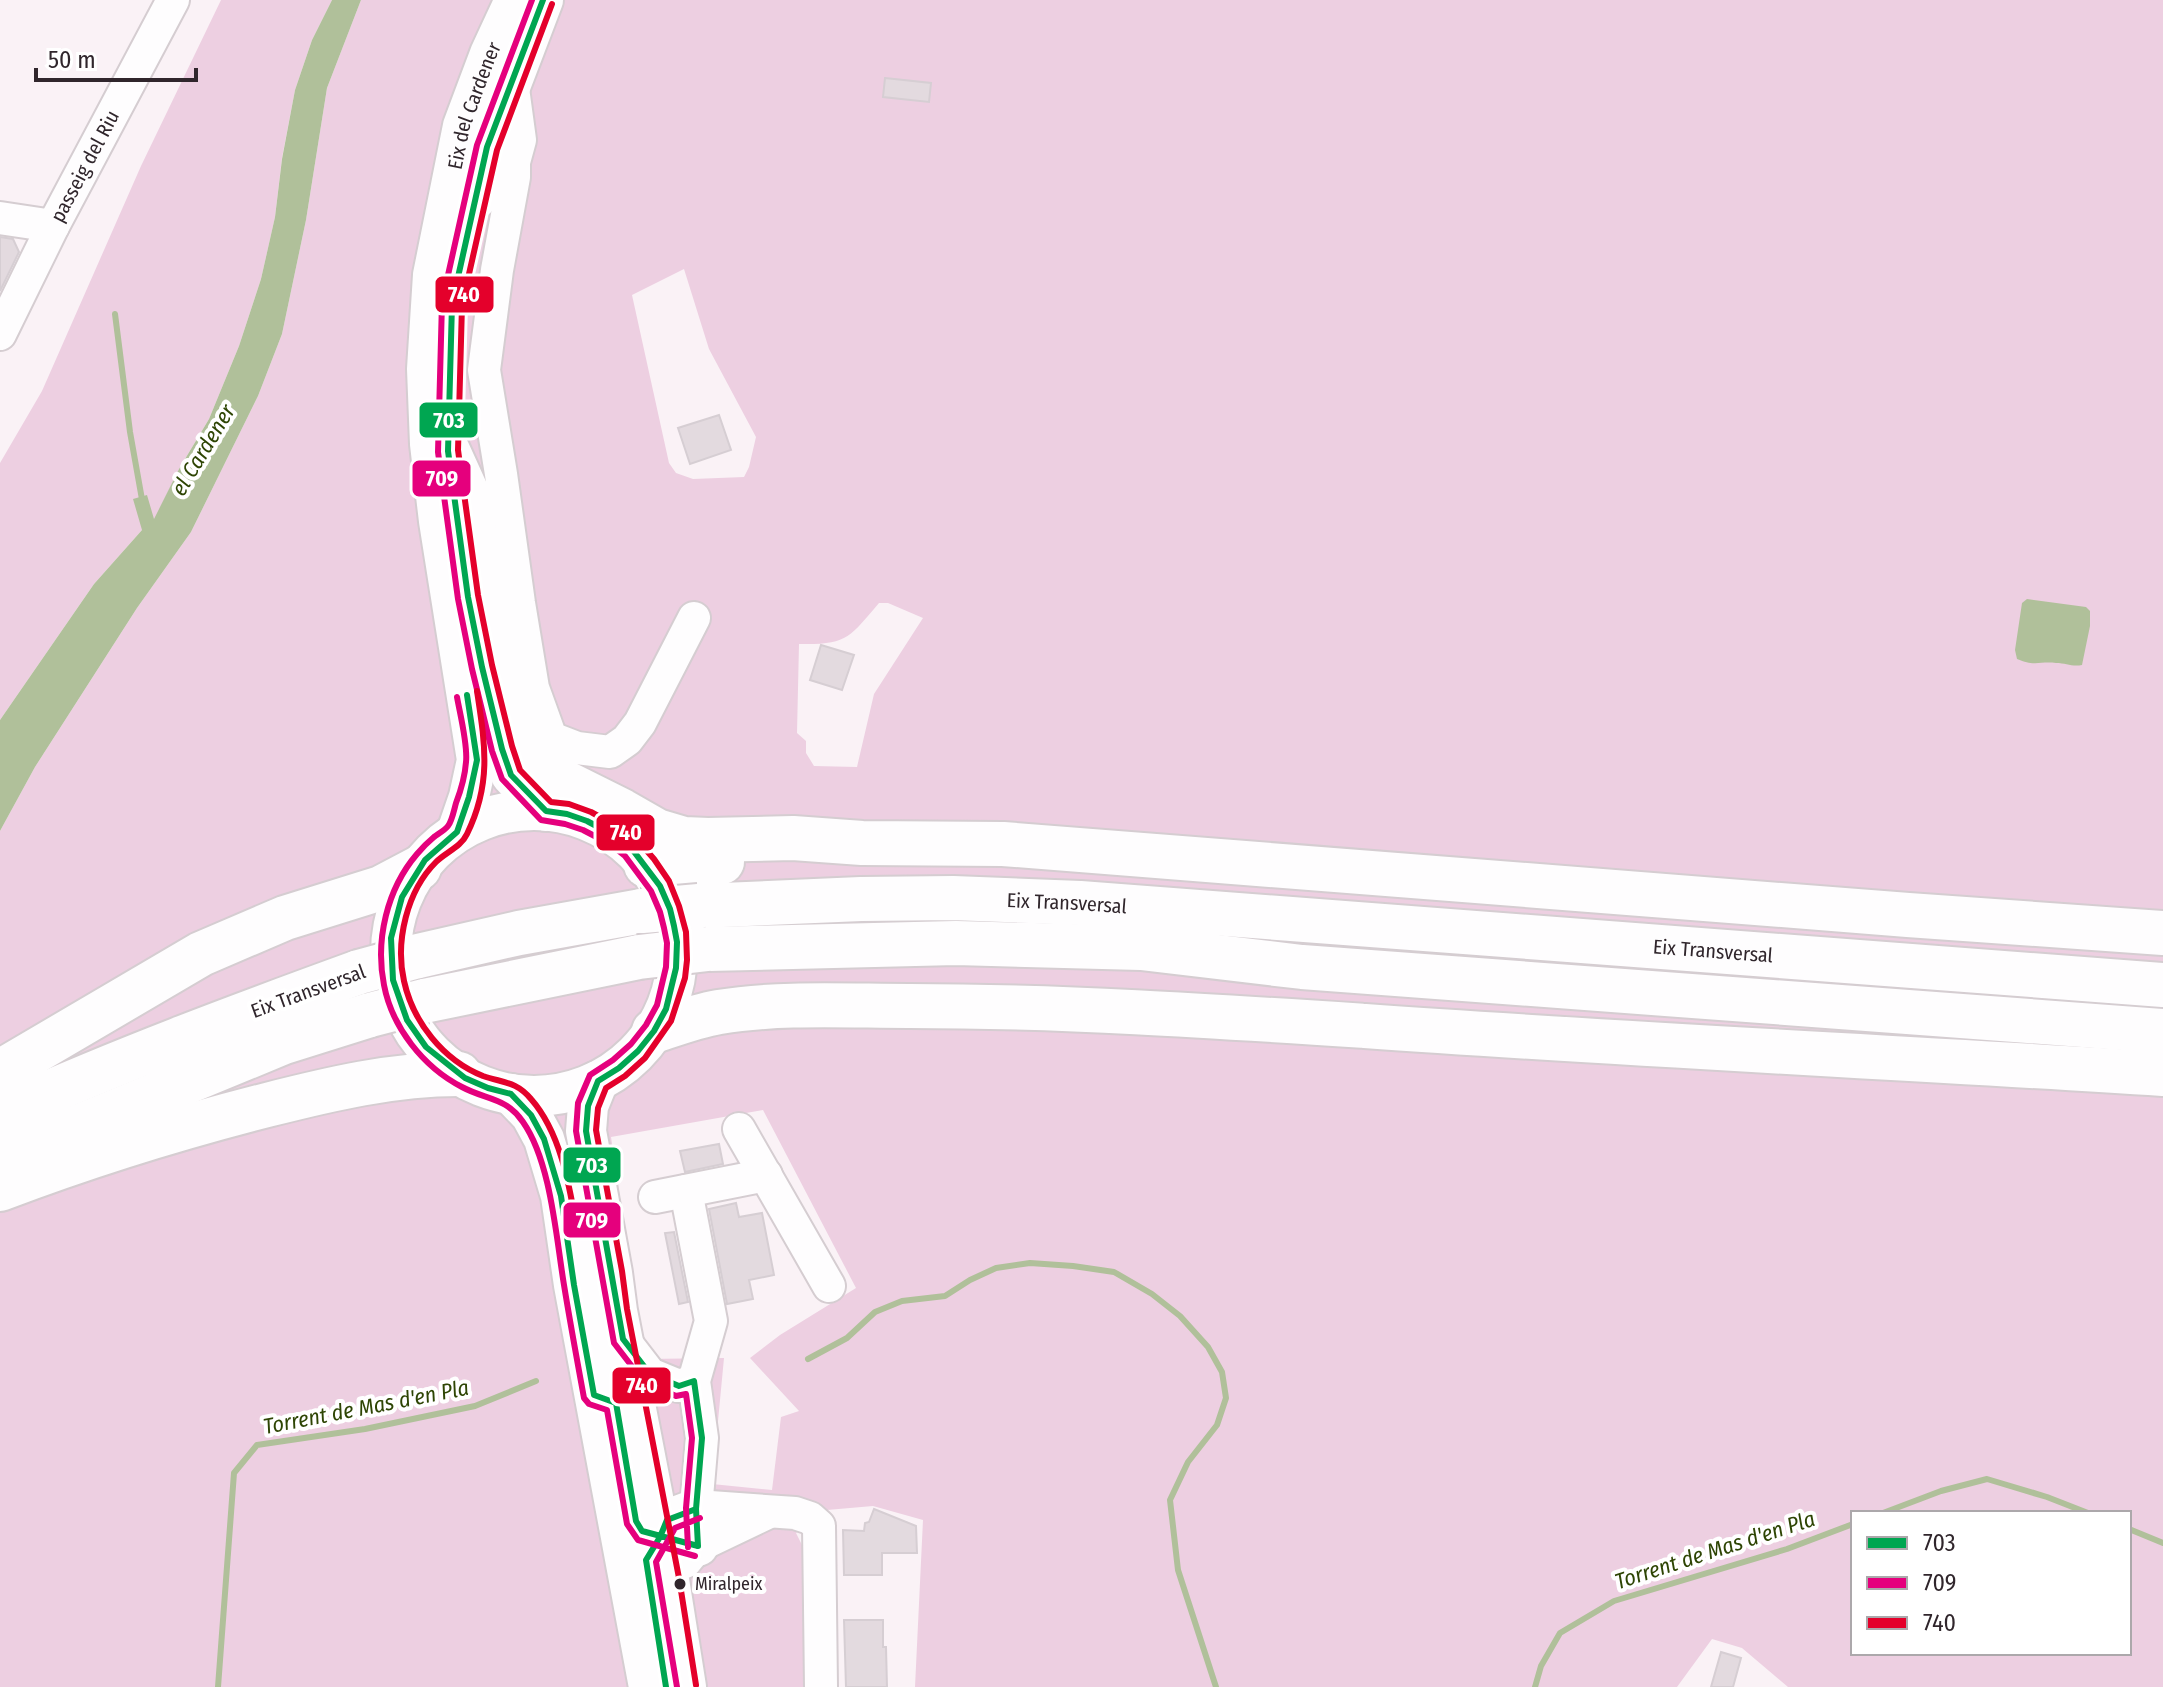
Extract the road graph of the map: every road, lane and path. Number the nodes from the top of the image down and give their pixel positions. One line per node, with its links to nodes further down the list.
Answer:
1 (173, 0): 6 (street, passeig del Riu)
2 (515, 0): 11 (main road, Eix del Cardener)
3 (543, 0): 4 (main road, Eix del Cardener)
4 (501, 154): 8 (main road, Eix del Cardener); 9 (street)
5 (0, 218): 6 (street)
6 (53, 226): 7 (street, passeig del Riu)
7 (0, 334)
8 (448, 451): 10 (main road, Eix del Cardener); 12 (highway)
9 (694, 618)
10 (546, 811): 11 (main road); 14 (main road)
11 (457, 832): 15 (main road)
12 (862, 843): 13 (highway); 14 (highway)
13 (1138, 853): 16 (highway); 17 (highway)
14 (646, 865): 21 (main road)
15 (419, 868): 23 (highway); 24 (main road)
16 (2163, 933)
17 (1997, 972): 18 (highway, Eix Transversal); 28 (highway, Eix Transversal, bridge)
18 (2163, 985)
19 (1687, 995): 20 (highway); 22 (highway, Eix Transversal); 30 (highway, Eix Transversal, bridge)
20 (1166, 1013): 21 (highway); 25 (highway)
21 (654, 1031): 26 (main road)
22 (2163, 1031)
23 (0, 1072)
24 (459, 1074): 27 (main road); 32 (highway)
25 (2163, 1074)
26 (598, 1081): 27 (main road); 34 (main road)
27 (511, 1094): 36 (main road)
28 (0, 1114)
29 (739, 1129): 31 (street)
30 (0, 1159)
31 (766, 1175): 33 (street); 35 (street)
32 (0, 1189)
33 (829, 1286)
34 (623, 1339): 35 (street); 37 (main road)
35 (694, 1381): 37 (street)
36 (594, 1395): 37 (main road); 40 (main road)
37 (685, 1531): 39 (street); 41 (main road); 42 (main road)
38 (837, 1534): 39 (street)
39 (821, 1685)
40 (649, 1687)
41 (666, 1687)
42 (686, 1687)

